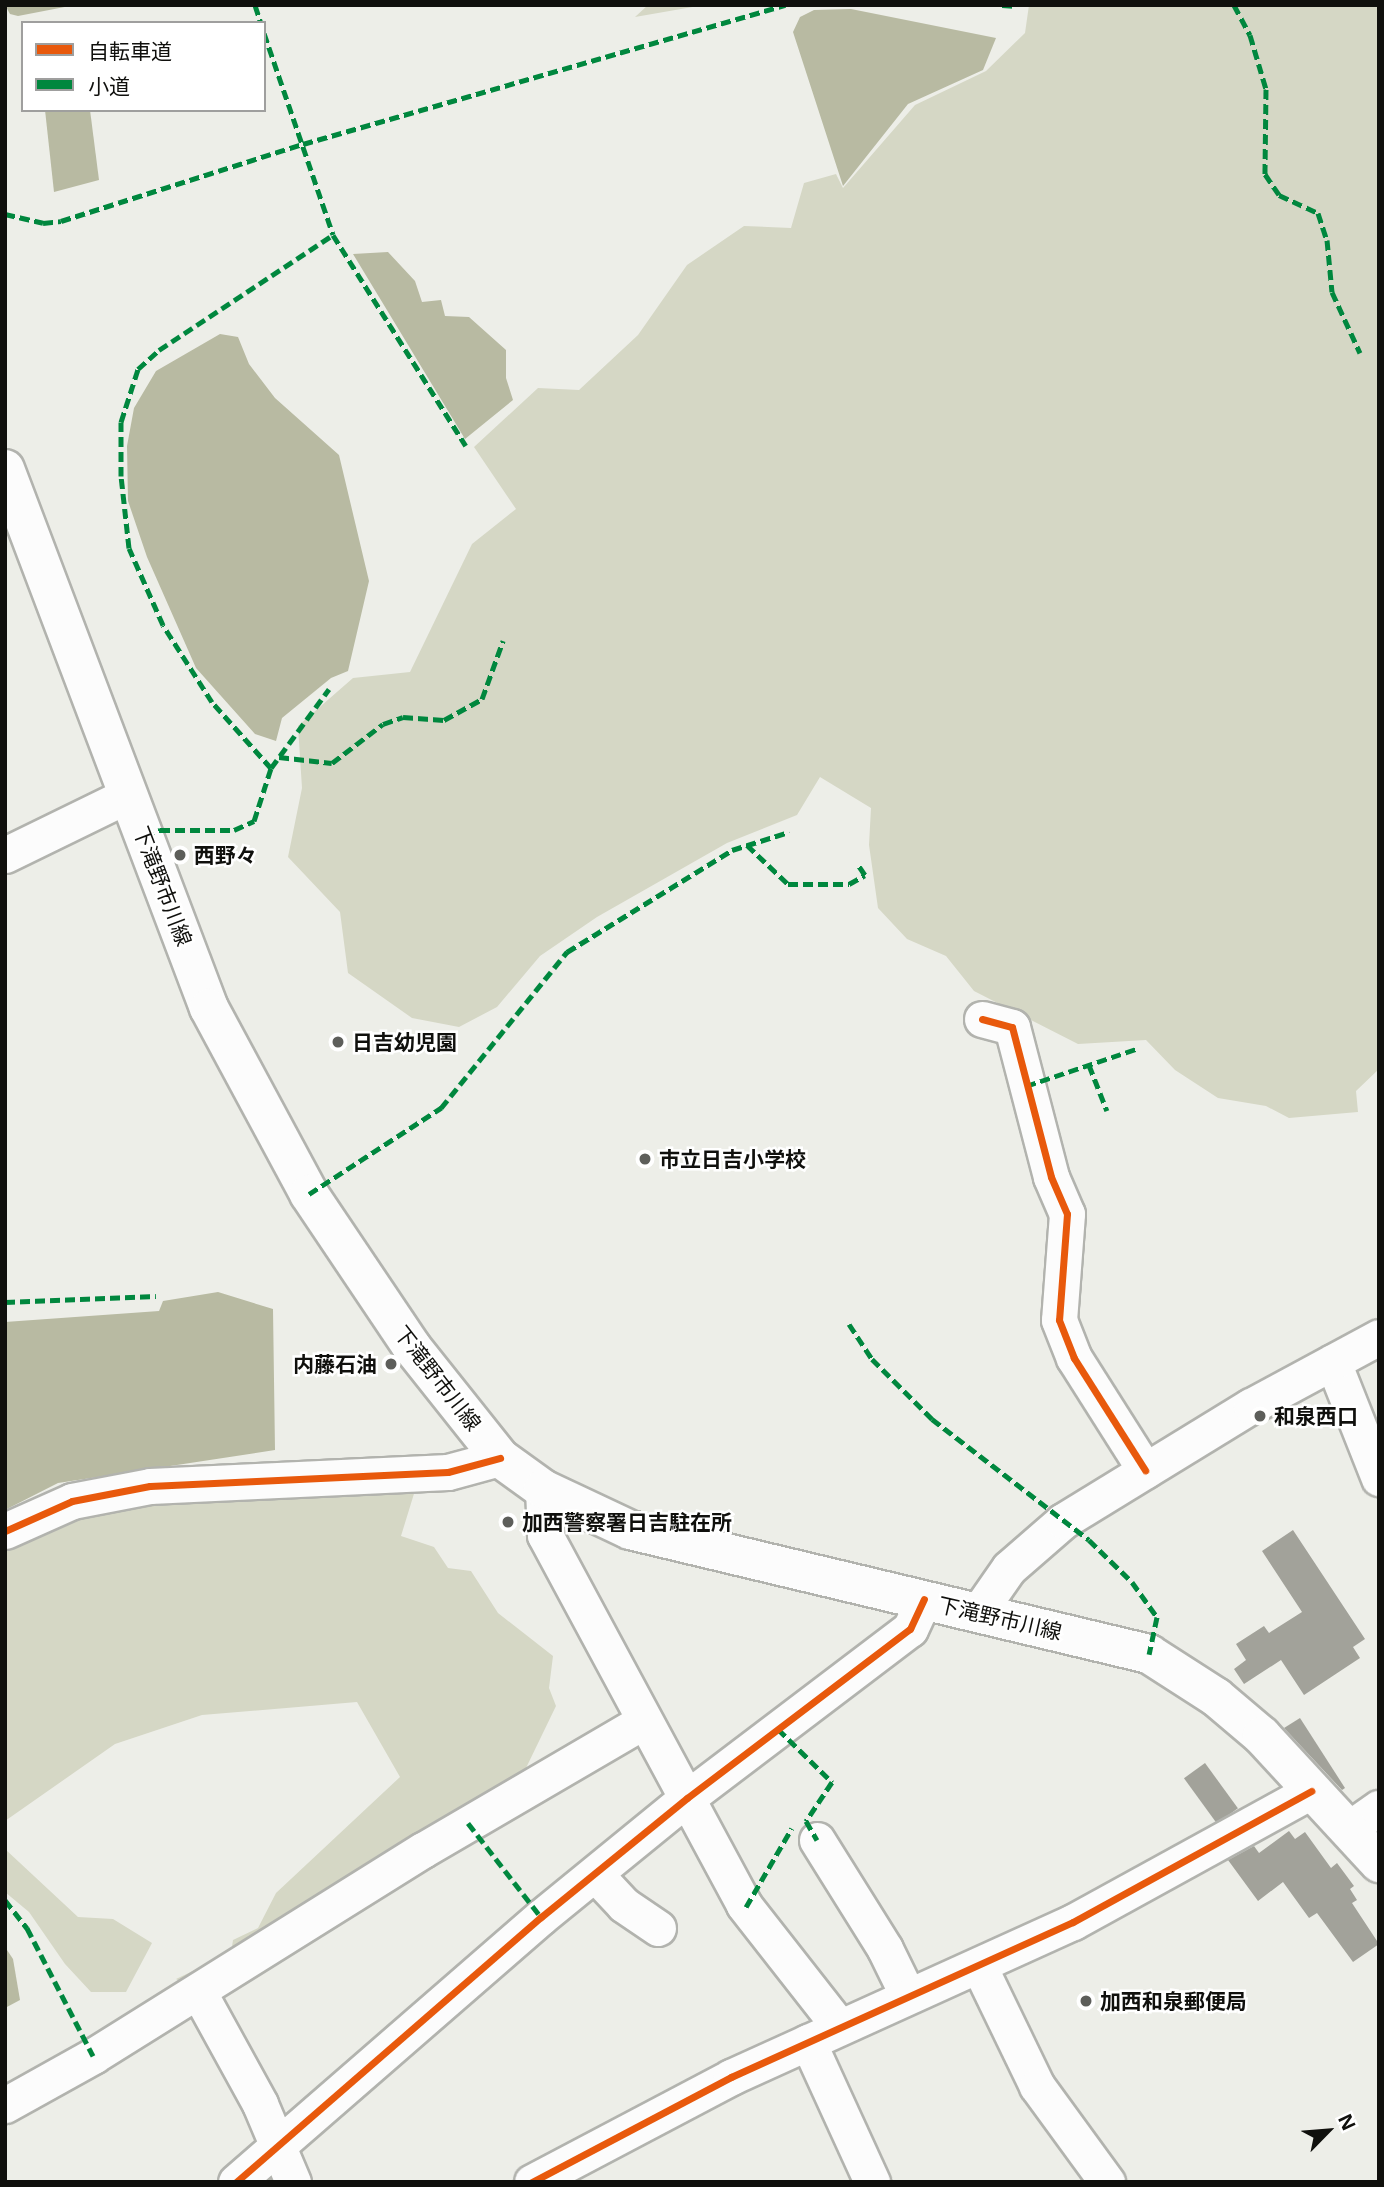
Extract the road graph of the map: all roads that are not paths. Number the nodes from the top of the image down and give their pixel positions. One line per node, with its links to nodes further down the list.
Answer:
1 (5, 469): 2 (main road, 下滝野市川線)
2 (127, 796): 3 (street); 7 (main road, 下滝野市川線)
3 (5, 855)
4 (982, 1018): 8 (street)
5 (1379, 1337): 6 (street)
6 (1333, 1362): 8 (street); 9 (street)
7 (500, 1458): 10 (main road, 下滝野市川線); 11 (street)
8 (1145, 1470): 13 (street)
9 (1379, 1478)
10 (544, 1489): 12 (main road, 下滝野市川線); 14 (street)
11 (5, 1531)
12 (925, 1600): 13 (main road, 下滝野市川線); 16 (street)
13 (979, 1611): 15 (main road, 下滝野市川線)
14 (644, 1721): 16 (street); 23 (street)
15 (1311, 1791): 17 (main road, 下滝野市川線); 22 (street)
16 (687, 1798): 20 (street); 25 (street)
17 (1365, 1818): 19 (main road, 下滝野市川線)
18 (817, 1840): 24 (street)
19 (1379, 1863)
20 (595, 1874): 21 (street); 28 (street)
21 (658, 1928)
22 (979, 1966): 24 (street); 33 (street)
23 (198, 1991): 27 (street); 28 (street)
24 (908, 1997): 25 (street)
25 (839, 2026): 26 (street)
26 (808, 2042): 31 (street); 32 (street)
27 (5, 2105)
28 (276, 2145): 29 (street); 30 (street)
29 (236, 2182)
30 (293, 2182)
31 (532, 2182)
32 (872, 2182)
33 (1107, 2182)

